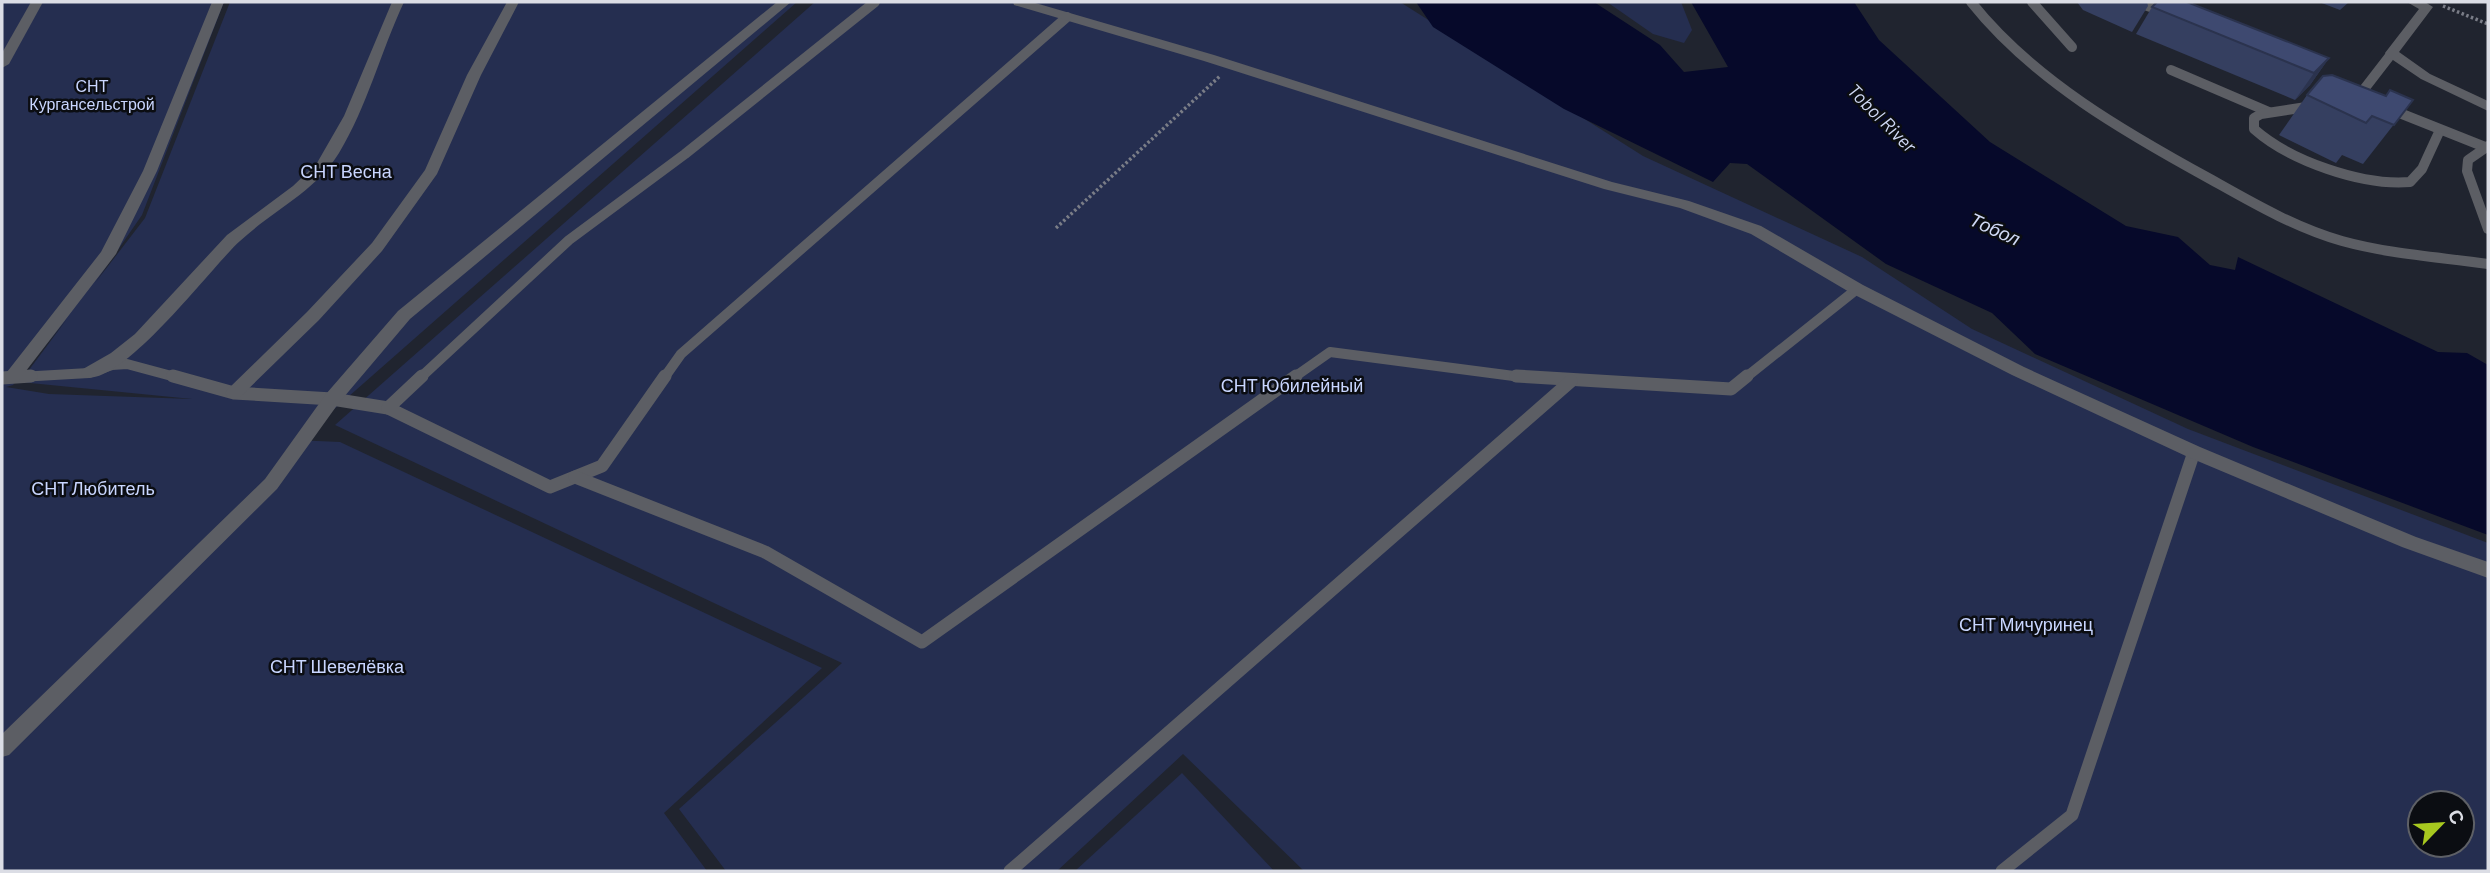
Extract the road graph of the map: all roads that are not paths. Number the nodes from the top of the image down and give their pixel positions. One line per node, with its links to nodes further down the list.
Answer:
1 (37, 2): 17 (street)
2 (218, 2): 30 (street)
3 (398, 2): 29 (street)
4 (513, 2): 32 (street)
5 (785, 2): 33 (street)
6 (875, 2): 34 (lane)
7 (1019, 2): 14 (street)
8 (1971, 2): 27 (lane)
9 (2032, 2): 15 (lane)
10 (2136, 2): 11 (lane)
11 (2188, 2)
12 (2413, 2): 13 (street)
13 (2428, 4): 16 (street)
14 (1067, 17): 28 (street); 36 (lane)
15 (2072, 47)
16 (2392, 53): 20 (lane); 22 (street)
17 (2, 64)
18 (2171, 70): 23 (lane)
19 (2346, 95): 20 (lane)
20 (2358, 97): 24 (lane)
21 (2326, 103): 23 (lane)
22 (2488, 107)
23 (2269, 112): 24 (lane)
24 (2440, 130): 25 (lane)
25 (2486, 147): 26 (lane)
26 (2488, 229)
27 (2488, 264)
28 (1857, 289): 31 (lane); 35 (street)
29 (89, 373): 30 (lane); 32 (lane)
30 (7, 377)
31 (1571, 381): 36 (lane); 39 (lane)
32 (234, 393): 33 (lane)
33 (332, 399): 34 (lane); 38 (street)
34 (388, 408): 36 (lane)
35 (2194, 452): 37 (street); 40 (lane)
36 (575, 477)
37 (2488, 570)
38 (2, 748)
39 (1010, 871)
40 (2001, 871)

